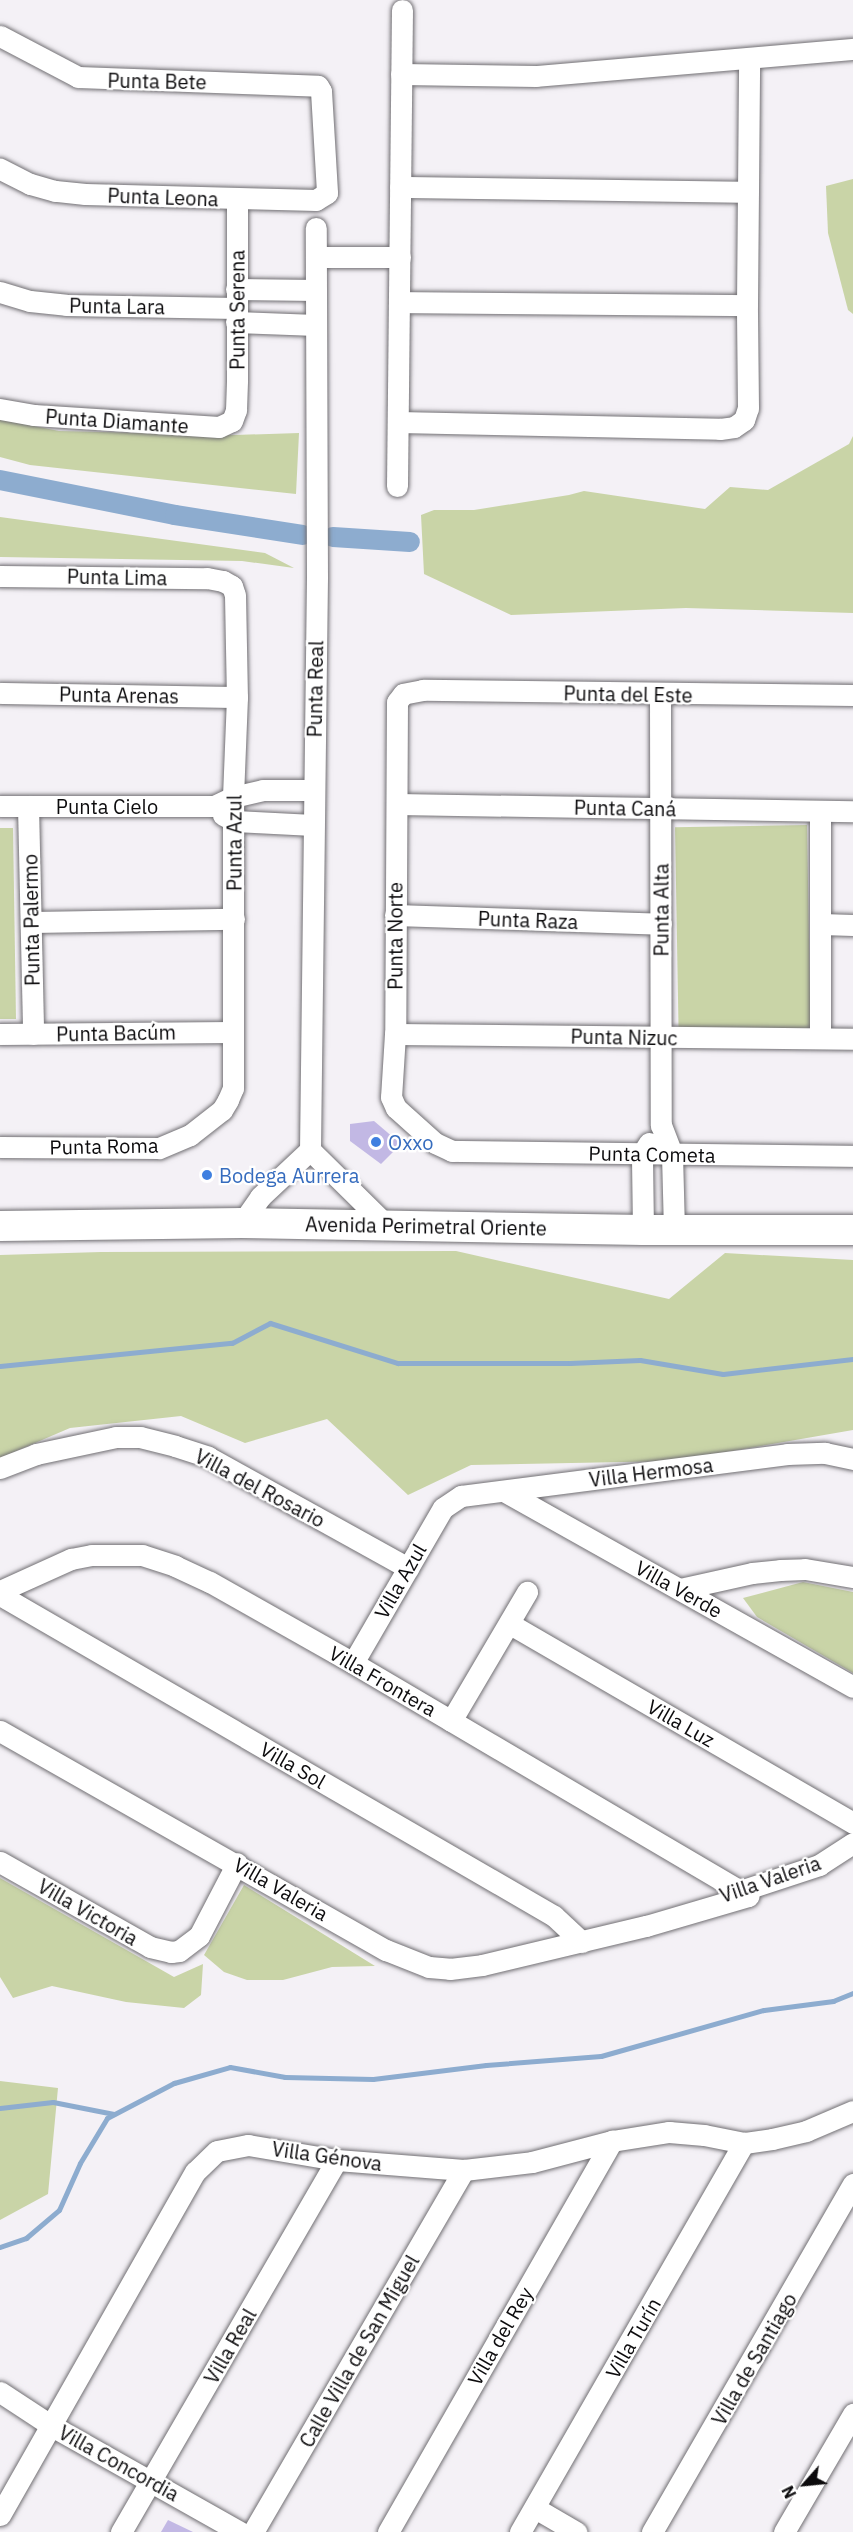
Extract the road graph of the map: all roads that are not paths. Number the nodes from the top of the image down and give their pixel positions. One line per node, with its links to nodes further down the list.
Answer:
1 (402, 10): 5 (street)
2 (0, 36): 9 (street, Punta Bete)
3 (853, 50): 4 (street)
4 (749, 58): 5 (street); 8 (street)
5 (401, 74): 7 (street)
6 (0, 169): 10 (street, Punta Leona)
7 (400, 187): 8 (street); 13 (street)
8 (748, 192): 17 (street)
9 (327, 193): 10 (street, Punta Leona)
10 (237, 200): 18 (street, Punta Serena)
11 (316, 228): 12 (street, Punta Real)
12 (316, 257): 13 (street); 14 (street, Punta Real)
13 (400, 257): 16 (street)
14 (316, 290): 18 (street); 19 (street, Punta Real)
15 (0, 292): 18 (street, Punta Lara)
16 (399, 302): 17 (street); 22 (street)
17 (747, 305): 22 (street)
18 (236, 306): 19 (street); 21 (street, Punta Serena)
19 (316, 326): 31 (street, Punta Real)
20 (0, 409): 21 (street, Punta Diamante)
21 (232, 421)
22 (398, 422): 23 (street)
23 (397, 486)
24 (0, 576): 25 (street, Punta Lima)
25 (232, 586): 30 (street, Punta Azul)
26 (0, 693): 30 (street, Punta Arenas)
27 (403, 694): 28 (street, Punta del Este); 33 (street, Punta Norte)
28 (660, 694): 29 (street, Punta del Este); 37 (street, Punta Alta)
29 (853, 695)
30 (237, 698): 32 (street, Punta Azul)
31 (313, 790): 32 (street, Punta Cielo); 41 (street, Punta Real)
32 (233, 797): 36 (street, Punta Cielo); 40 (street, Punta Azul)
33 (397, 804): 37 (street, Punta Caná); 42 (street, Punta Norte)
34 (0, 806): 35 (street, Punta Cielo)
35 (28, 806): 36 (street, Punta Cielo); 44 (street, Punta Palermo)
36 (214, 806): 40 (street)
37 (660, 809): 38 (street, Punta Caná); 45 (street, Punta Alta)
38 (820, 811): 39 (street, Punta Caná); 46 (street)
39 (853, 811)
40 (235, 821): 41 (street); 43 (street, Punta Azul)
41 (313, 825): 58 (street, Punta Real)
42 (395, 915): 45 (street, Punta Raza); 51 (street, Punta Norte)
43 (234, 920): 44 (street); 48 (street, Punta Azul)
44 (32, 922): 50 (street, Punta Palermo)
45 (661, 924): 52 (street, Punta Alta)
46 (821, 924): 47 (street); 53 (street)
47 (853, 924)
48 (232, 1032): 50 (street, Punta Bacúm); 55 (street, Punta Azul)
49 (0, 1034): 50 (street, Punta Bacúm)
50 (33, 1034)
51 (395, 1034): 52 (street, Punta Nizuc); 59 (street, Punta Norte)
52 (663, 1038): 53 (street, Punta Nizuc); 56 (street, Punta Alta)
53 (820, 1038): 54 (street, Punta Nizuc)
54 (853, 1039)
55 (228, 1100): 57 (street, Punta Roma)
56 (661, 1125): 60 (street); 61 (street, Punta Alta)
57 (0, 1148)
58 (310, 1150): 63 (street); 65 (street)
59 (452, 1151): 60 (street, Punta Cometa)
60 (642, 1154): 61 (street, Punta Cometa); 66 (street)
61 (672, 1154): 62 (street, Punta Cometa); 67 (street, Punta Alta)
62 (853, 1156)
63 (242, 1222): 64 (street, Avenida Perimetral Oriente); 65 (street, Avenida Perimetral Oriente)
64 (0, 1226)
65 (387, 1226): 66 (street, Avenida Perimetral Oriente)
66 (643, 1230): 67 (street, Avenida Perimetral Oriente)
67 (674, 1230): 68 (street, Avenida Perimetral Oriente)
68 (853, 1230)
69 (853, 1459): 71 (street, Villa Hermosa)
70 (0, 1468): 73 (street, Villa del Rosario)
71 (504, 1491): 72 (street, Villa Hermosa); 75 (street, Villa Verde)
72 (450, 1501): 73 (street, Villa Azul)
73 (408, 1568): 79 (street, Villa Azul)
74 (853, 1577): 75 (street)
75 (680, 1589): 80 (street, Villa Verde)
76 (527, 1592): 78 (street)
77 (0, 1593): 79 (street, Villa Frontera); 89 (street, Villa Sol)
78 (510, 1624): 81 (street); 83 (street, Villa Luz)
79 (352, 1663): 81 (street, Villa Frontera)
80 (853, 1687)
81 (451, 1721): 88 (street, Villa Frontera)
82 (0, 1731): 86 (street, Villa Valeria)
83 (853, 1822)
84 (853, 1843): 88 (street, Villa Valeria)
85 (0, 1862): 86 (street, Villa Victoria)
86 (237, 1863): 89 (street, Villa Valeria)
87 (770, 1890): 88 (street, Villa Valeria)
88 (743, 1894): 89 (street, Villa Valeria)
89 (582, 1942)
90 (853, 2111): 92 (street, Villa Génova)
91 (612, 2141): 92 (street, Villa Génova); 94 (street, Villa Génova); 105 (street, Villa del Rey)
92 (744, 2143): 100 (street, Villa Turín)
93 (337, 2160): 94 (street, Villa Génova); 98 (street, Villa Génova); 99 (street, Villa Real)
94 (464, 2170): 104 (street, Calle Villa de San Miguel)
95 (853, 2184): 108 (street, Villa de Santiago)
96 (0, 2392): 98 (street, Villa Concordia)
97 (853, 2414): 109 (street)
98 (52, 2426): 99 (street, Villa Concordia); 101 (street, Villa Génova)
99 (151, 2481): 102 (street, Villa Real); 103 (street, Villa Concordia)
100 (536, 2508): 106 (street, Villa Turín); 107 (street)
101 (0, 2515)
102 (121, 2532)
103 (240, 2532)
104 (253, 2532)
105 (388, 2532)
106 (520, 2532)
107 (576, 2532)
108 (652, 2532)
109 (784, 2532)

